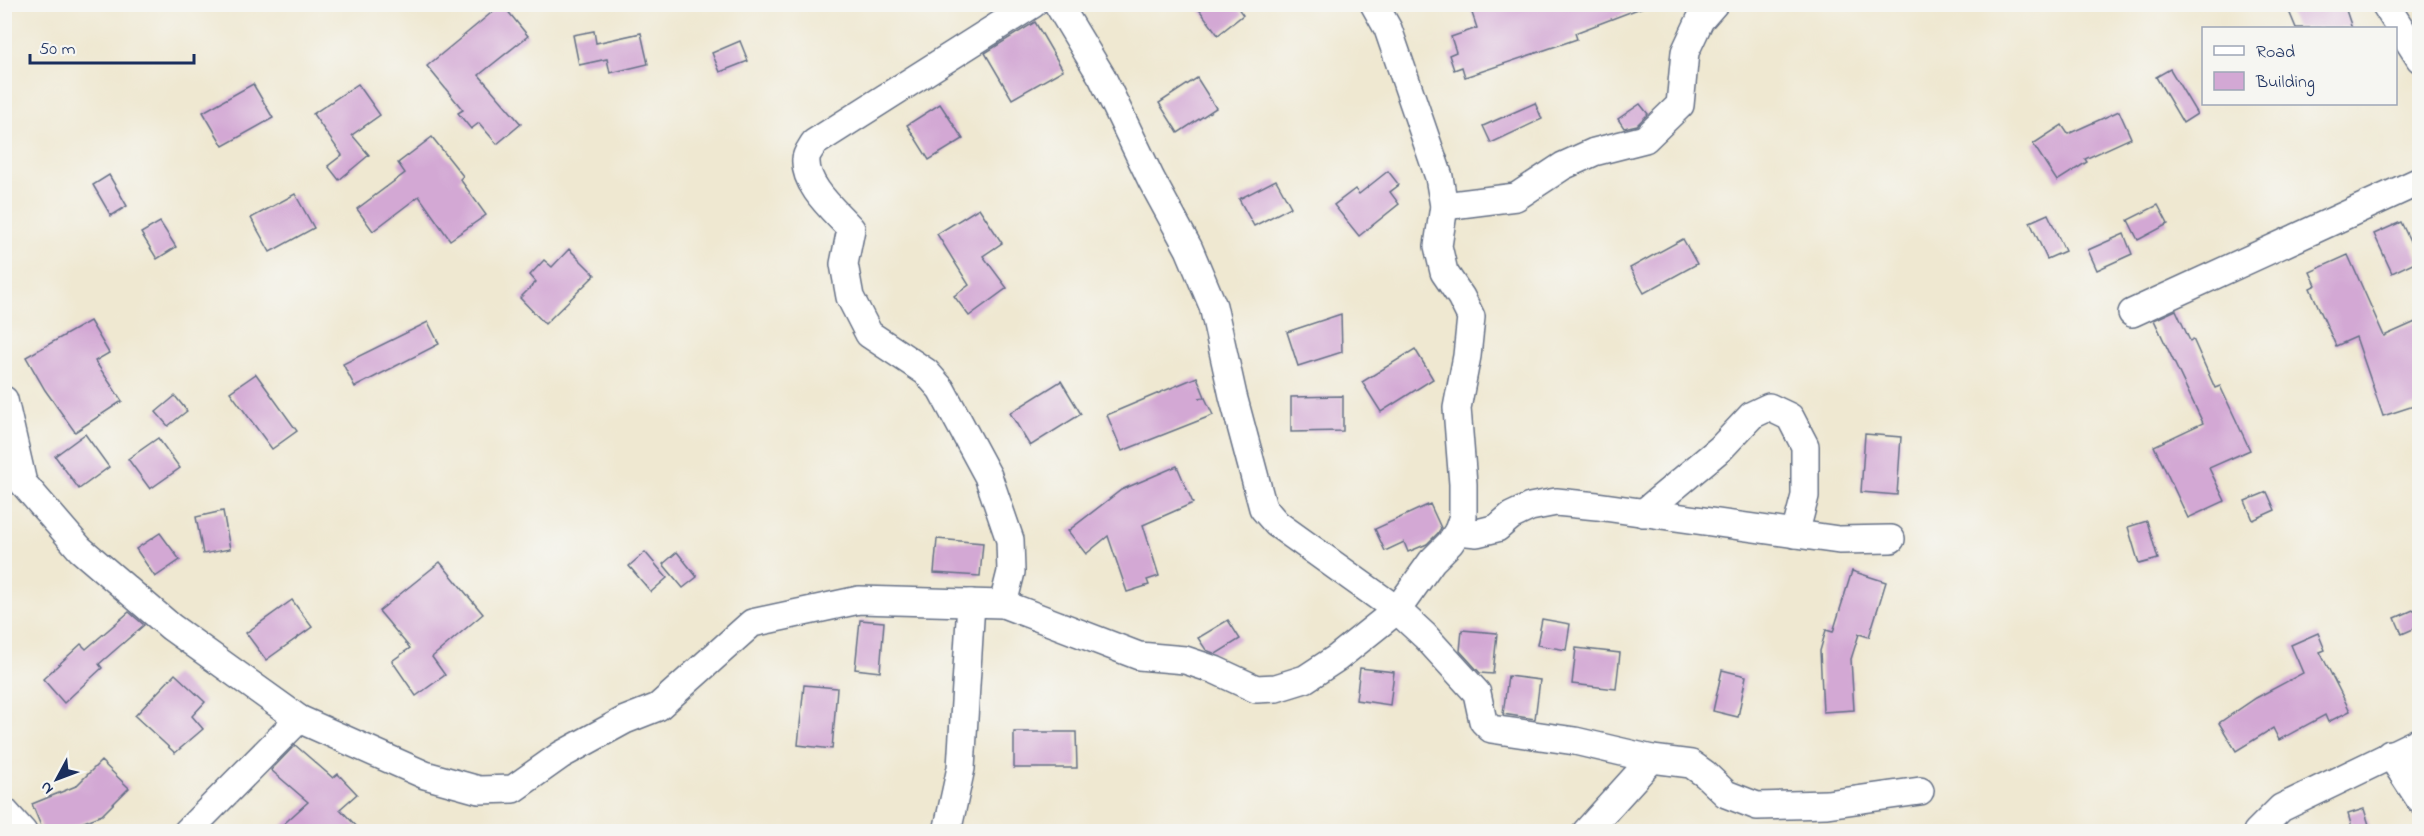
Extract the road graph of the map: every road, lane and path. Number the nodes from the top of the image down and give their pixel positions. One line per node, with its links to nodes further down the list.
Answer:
1 (1033, 4): 16 (street)
2 (1058, 4): 17 (street)
3 (1374, 4): 8 (street)
4 (1714, 4): 8 (street)
5 (2385, 4): 6 (street)
6 (2420, 59)
7 (2420, 181): 9 (street)
8 (1444, 206): 12 (street)
9 (2132, 313)
10 (4, 400): 18 (street)
11 (1643, 513): 12 (street); 13 (street); 13 (street)
12 (1458, 531): 17 (street)
13 (1795, 534): 14 (street)
14 (1891, 539)
15 (971, 603): 16 (street); 18 (street); 27 (street)
16 (1003, 604): 17 (street)
17 (1397, 610): 21 (street)
18 (299, 719): 26 (street)
19 (2420, 741): 20 (street)
20 (2390, 754): 23 (street); 29 (street)
21 (1652, 759): 22 (street); 28 (street)
22 (1920, 791)
23 (2420, 800)
24 (4, 811): 25 (street)
25 (23, 831)
26 (187, 831)
27 (947, 831)
28 (1586, 831)
29 (2258, 831)

